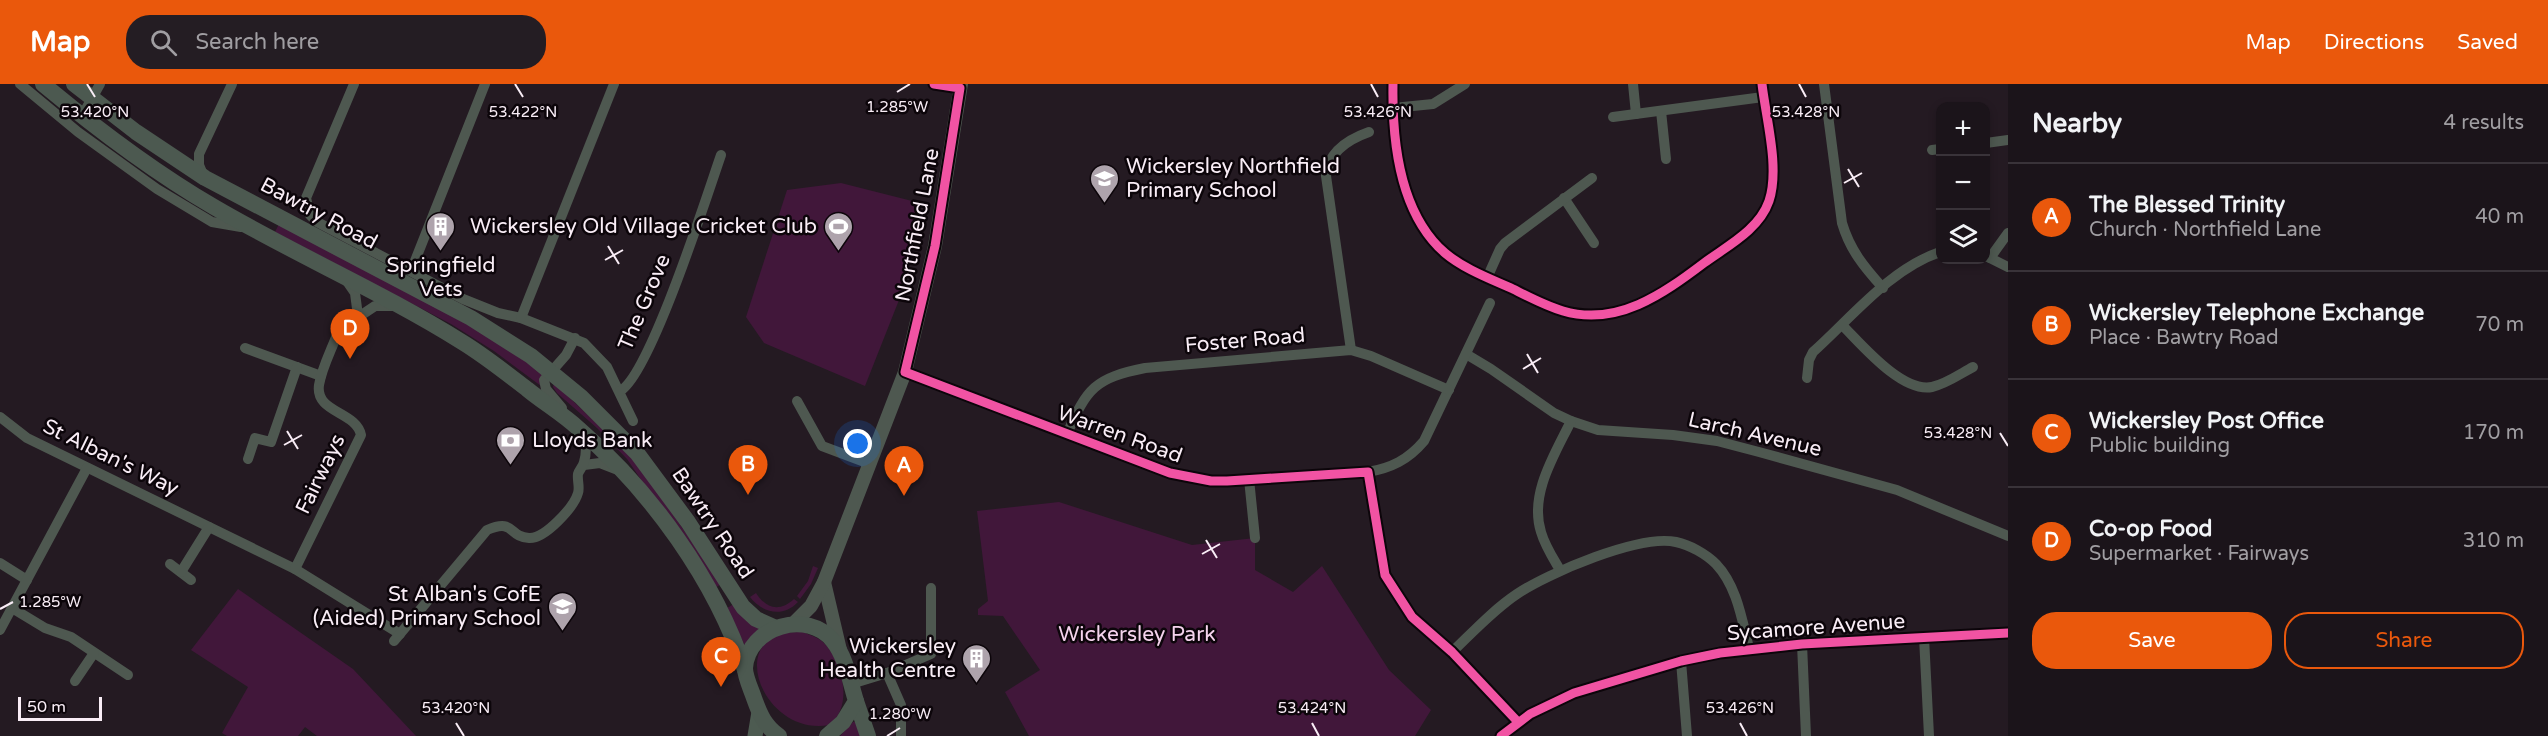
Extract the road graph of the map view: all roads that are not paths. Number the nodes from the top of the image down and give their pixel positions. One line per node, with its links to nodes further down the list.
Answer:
1 (20, 84): 33 (street, Bawtry Road)
2 (74, 84): 17 (main road, Bawtry Road)
3 (100, 84): 17 (street)
4 (232, 84): 26 (street)
5 (354, 84): 40 (street, Bawtry Road)
6 (485, 84): 40 (street)
7 (614, 84): 47 (street)
8 (934, 84): 14 (street)
9 (1393, 84): 18 (street)
10 (1465, 84): 18 (street)
11 (1633, 84): 20 (street)
12 (1762, 84): 16 (street)
13 (1824, 84): 43 (street)
14 (961, 86): 57 (street, Northfield Lane)
15 (53, 87): 21 (main road, Bawtry Road)
16 (1763, 98): 19 (street); 42 (street)
17 (93, 100): 21 (street); 27 (main road, Bawtry Road)
18 (1394, 108): 42 (street)
19 (1661, 111): 20 (street); 29 (street)
20 (1636, 114): 22 (street)
21 (82, 116): 33 (main road, Bawtry Road)
22 (1613, 117)
23 (1370, 132): 51 (street)
24 (2008, 140): 25 (street)
25 (1990, 142)
26 (203, 146): 27 (street); 30 (street)
27 (167, 154): 30 (main road, Bawtry Road)
28 (721, 155): 62 (street, The Grove)
29 (1666, 159)
30 (205, 178): 56 (main road, Bawtry Road)
31 (1592, 178): 32 (street)
32 (1564, 198): 35 (street); 42 (street)
33 (254, 228): 41 (main road, Bawtry Road)
34 (2008, 234): 37 (street)
35 (1594, 243)
36 (1936, 254): 43 (street)
37 (1990, 254)
38 (1990, 257): 39 (street)
39 (2008, 267)
40 (411, 271): 47 (street, Bawtry Road)
41 (342, 275): 45 (main road, Bawtry Road); 46 (street)
42 (1487, 278)
43 (1883, 288): 48 (street)
44 (1490, 303): 52 (street, Warren Road)
45 (400, 307): 46 (street); 67 (main road, Bawtry Road)
46 (358, 316): 58 (street)
47 (521, 318): 49 (street, Bawtry Road)
48 (1843, 326): 55 (street); 59 (street)
49 (575, 338): 53 (street); 62 (street, Bawtry Road)
50 (245, 348): 54 (street)
51 (1351, 350): 61 (street, Foster Road); 68 (street, Foster Road)
52 (1466, 354): 61 (street, Warren Road); 65 (street, Larch Avenue)
53 (566, 355): 56 (street); 60 (street)
54 (297, 367): 58 (street); 69 (street)
55 (1973, 367)
56 (550, 371): 60 (main road, Bawtry Road); 67 (street, Bawtry Road)
57 (905, 372): 68 (street, Warren Road); 70 (street, Northfield Lane)
58 (321, 376): 81 (street, Fairways)
59 (1807, 378)
60 (567, 385): 90 (main road, Bawtry Road)
61 (1449, 390): 74 (street, Warren Road)
62 (620, 391): 66 (street, Bawtry Road)
63 (797, 401): 70 (street)
64 (0, 417): 72 (street, St Alban's Way)
65 (1571, 421): 77 (street, Larch Avenue); 82 (street)
66 (633, 422)
67 (580, 430): 71 (street); 73 (main road, Bawtry Road)
68 (1066, 434): 75 (street, Warren Road)
69 (248, 459)
70 (870, 464): 86 (street, Northfield Lane)
71 (584, 465): 73 (street); 81 (street, St Alban's Way)
72 (87, 468): 76 (street, St Alban's Way); 84 (street)
73 (621, 471): 100 (main road, Bawtry Road)
74 (1368, 472): 75 (street, Warren Road); 97 (street)
75 (1249, 479): 78 (street)
76 (209, 526): 81 (street, St Alban's Way); 83 (street)
77 (2008, 536)
78 (1255, 538)
79 (170, 564): 83 (street)
80 (3, 566): 84 (street)
81 (295, 569)
82 (1560, 570): 95 (street); 97 (street)
83 (181, 572): 85 (street)
84 (27, 580): 88 (street)
85 (191, 580)
86 (824, 582): 89 (street, Northfield Lane); 96 (street)
87 (931, 588): 101 (street)
88 (12, 609): 91 (street); 98 (street)
89 (793, 624): 90 (main road); 96 (main road)
90 (776, 628): 100 (main road)
91 (0, 630)
92 (2008, 633): 93 (street, Sycamore Avenue)
93 (1924, 637): 94 (street, Sycamore Avenue); 116 (street)
94 (1802, 644): 95 (street, Sycamore Avenue); 115 (street)
95 (1749, 648): 99 (street, Sycamore Avenue)
96 (841, 652): 104 (main road)
97 (1452, 652): 107 (street)
98 (94, 653): 102 (street); 103 (street)
99 (1681, 661): 107 (street, Sycamore Avenue); 114 (street)
100 (745, 670): 106 (main road, Bawtry Road)
101 (887, 673): 104 (street); 112 (street)
102 (128, 675)
103 (75, 681)
104 (851, 684): 105 (main road)
105 (856, 701): 110 (main road); 111 (main road)
106 (759, 712): 108 (main road); 109 (main road)
107 (1518, 722): 113 (street, Sycamore Avenue)
108 (755, 736)
109 (779, 736)
110 (827, 736)
111 (868, 736)
112 (901, 736)
113 (1501, 736)
114 (1687, 736)
115 (1806, 736)
116 (1929, 736)

